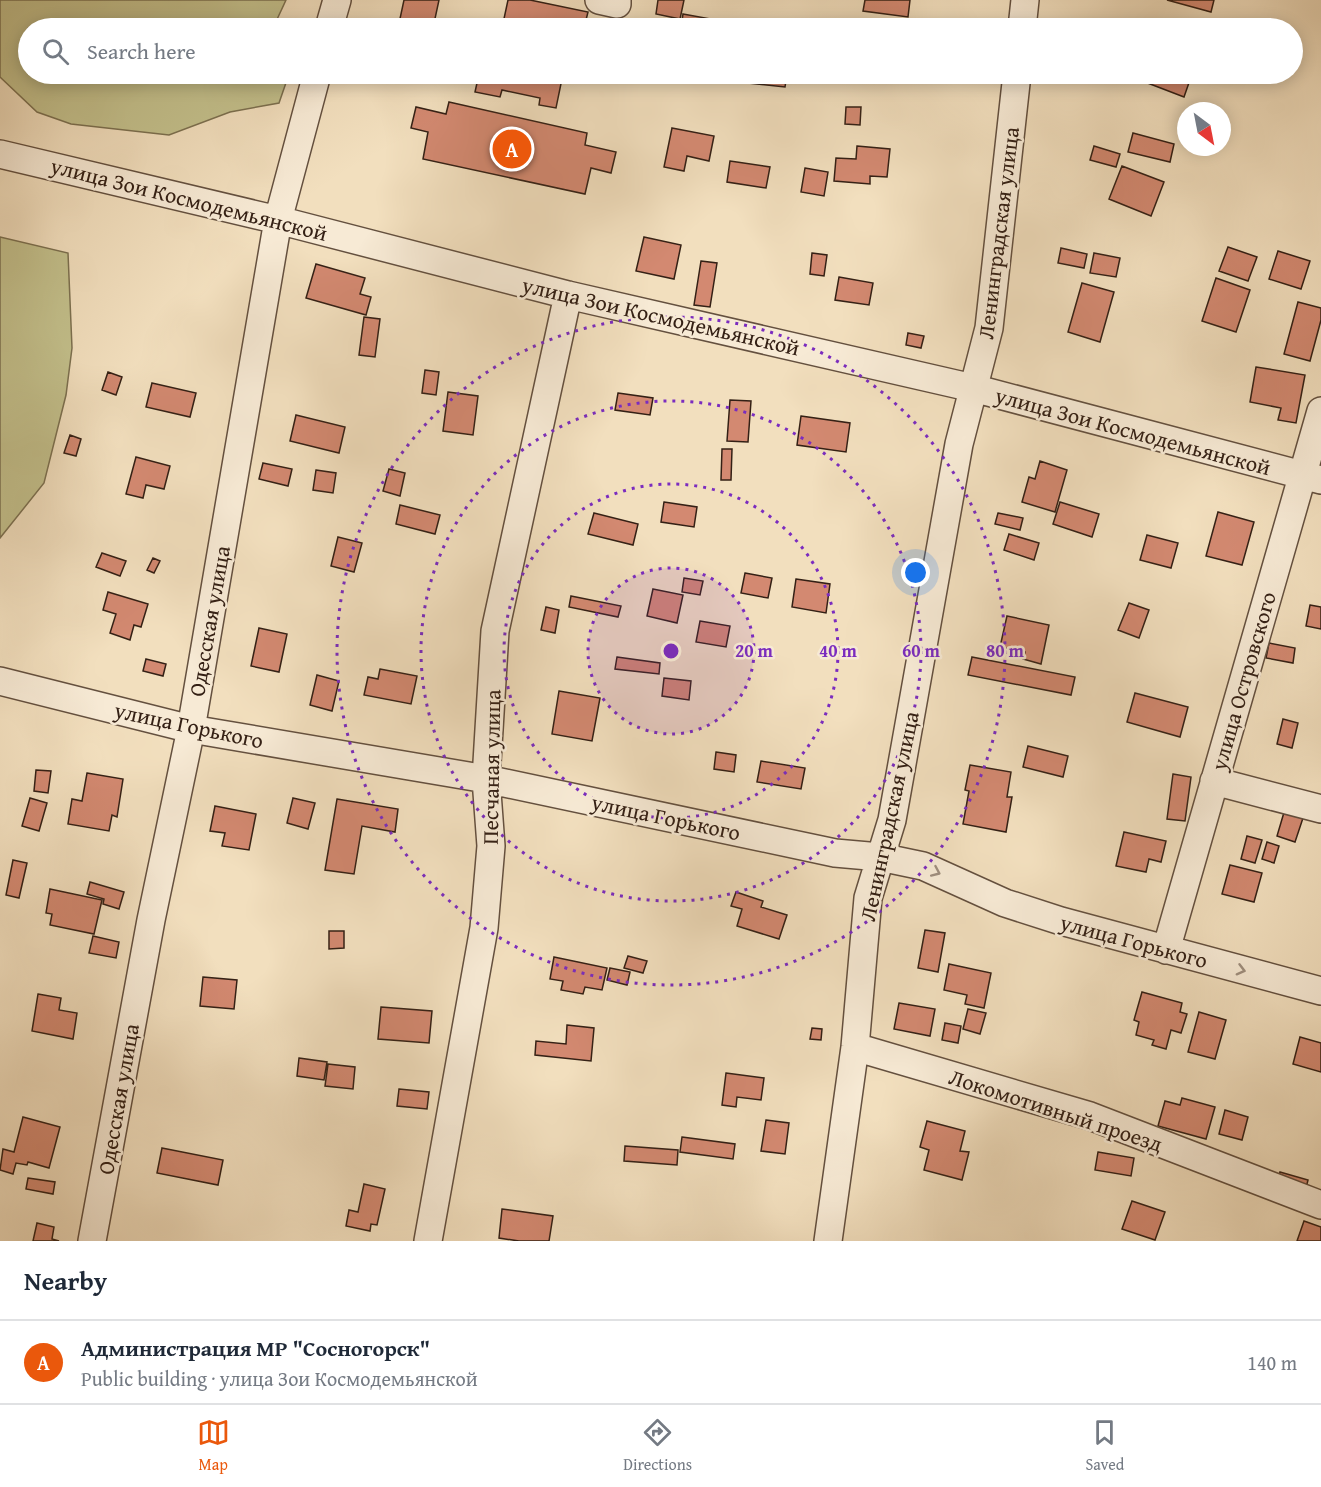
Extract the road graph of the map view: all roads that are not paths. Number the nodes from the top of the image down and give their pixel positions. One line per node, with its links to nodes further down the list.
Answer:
1 (337, 0): 3 (street)
2 (1025, 0): 4 (street)
3 (332, 18)
4 (1023, 18)
5 (314, 84): 8 (street, Одесская улица)
6 (1016, 84): 10 (street, Ленинградская улица)
7 (0, 154): 8 (street, улица Зои Космодемьянской)
8 (278, 220): 9 (street, улица Зои Космодемьянской); 14 (street, Одесская улица)
9 (568, 296): 10 (street, улица Зои Космодемьянской); 15 (street, Песчаная улица)
10 (973, 388): 12 (street, улица Зои Космодемьянской); 18 (street, Ленинградская улица)
11 (1321, 411): 12 (street, улица Островского)
12 (1311, 478): 16 (street, улица Островского)
13 (0, 681): 14 (street, улица Горького)
14 (191, 729): 15 (street, улица Горького); 23 (street, Одесская улица)
15 (486, 779): 18 (street, улица Горького); 24 (street, Песчаная улица)
16 (1214, 781): 17 (street); 19 (street, улица Островского)
17 (1321, 809)
18 (880, 857): 19 (street, улица Горького, one-way to 19); 21 (street, Ленинградская улица)
19 (1166, 950): 20 (street, улица Горького, one-way to 20)
20 (1321, 991)
21 (855, 1047): 22 (street, Локомотивный проезд); 25 (street, Ленинградская улица)
22 (1321, 1205)
23 (92, 1241)
24 (428, 1241)
25 (828, 1241)

